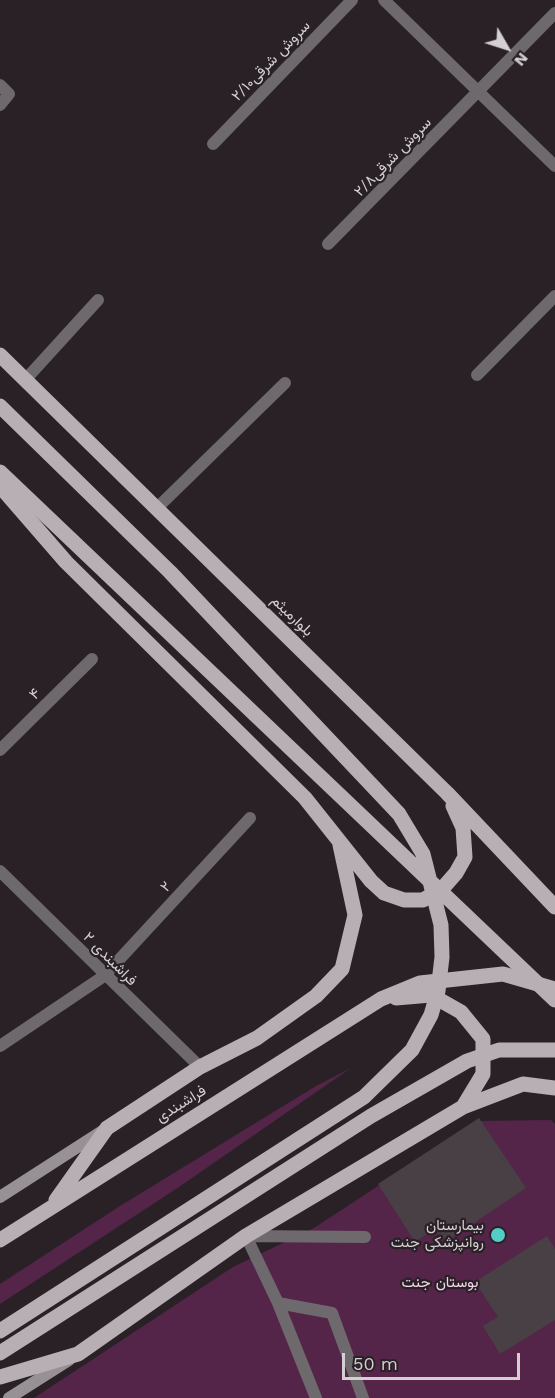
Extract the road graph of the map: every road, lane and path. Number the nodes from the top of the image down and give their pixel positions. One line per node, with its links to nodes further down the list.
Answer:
1 (352, 0): 7 (street, سروش شرقی۲/۱۰)
2 (384, 0): 5 (street)
3 (555, 13): 5 (street, سروش شرقی۲/۸)
4 (0, 85): 6 (street)
5 (478, 91): 8 (street); 9 (street, سروش شرقی۲/۸)
6 (0, 105)
7 (213, 144)
8 (555, 166)
9 (328, 244)
10 (555, 296): 13 (street)
11 (98, 300): 14 (street)
12 (0, 355): 14 (main road, بلوارمیثم)
13 (477, 375)
14 (26, 379): 19 (main road, بلوارمیثم)
15 (285, 383): 19 (street)
16 (0, 406): 43 (main road, bridge)
17 (0, 472): 30 (main road, bridge)
18 (0, 486): 24 (main road)
19 (157, 508): 22 (main road, بلوارمیثم)
20 (92, 659): 21 (street, ۴)
21 (0, 750)
22 (447, 793): 24 (main road); 26 (main road, بلوارمیثم)
23 (250, 818): 27 (street, ۲)
24 (339, 839): 33 (main road)
25 (0, 871): 27 (street, ۲ فراشبندی)
26 (555, 907)
27 (104, 976): 31 (street, ۲); 33 (street, ۲ فراشبندی)
28 (555, 989): 29 (main road, فراشبندی)
29 (381, 999): 35 (main road); 38 (main road, فراشبندی)
30 (555, 999)
31 (0, 1046)
32 (555, 1050): 44 (main road, bridge)
33 (200, 1067): 36 (main road)
34 (555, 1088): 35 (main road)
35 (463, 1107): 39 (main road)
36 (107, 1128): 37 (main road); 38 (main road)
37 (0, 1197)
38 (52, 1206): 41 (main road, فراشبندی)
39 (246, 1236): 40 (street); 42 (street); 45 (main road)
40 (364, 1237)
41 (0, 1240)
42 (278, 1303): 48 (street); 49 (street)
43 (0, 1331)
44 (0, 1353)
45 (78, 1354): 46 (main road); 47 (main road)
46 (0, 1377)
47 (9, 1398)
48 (316, 1398)
49 (363, 1398)

